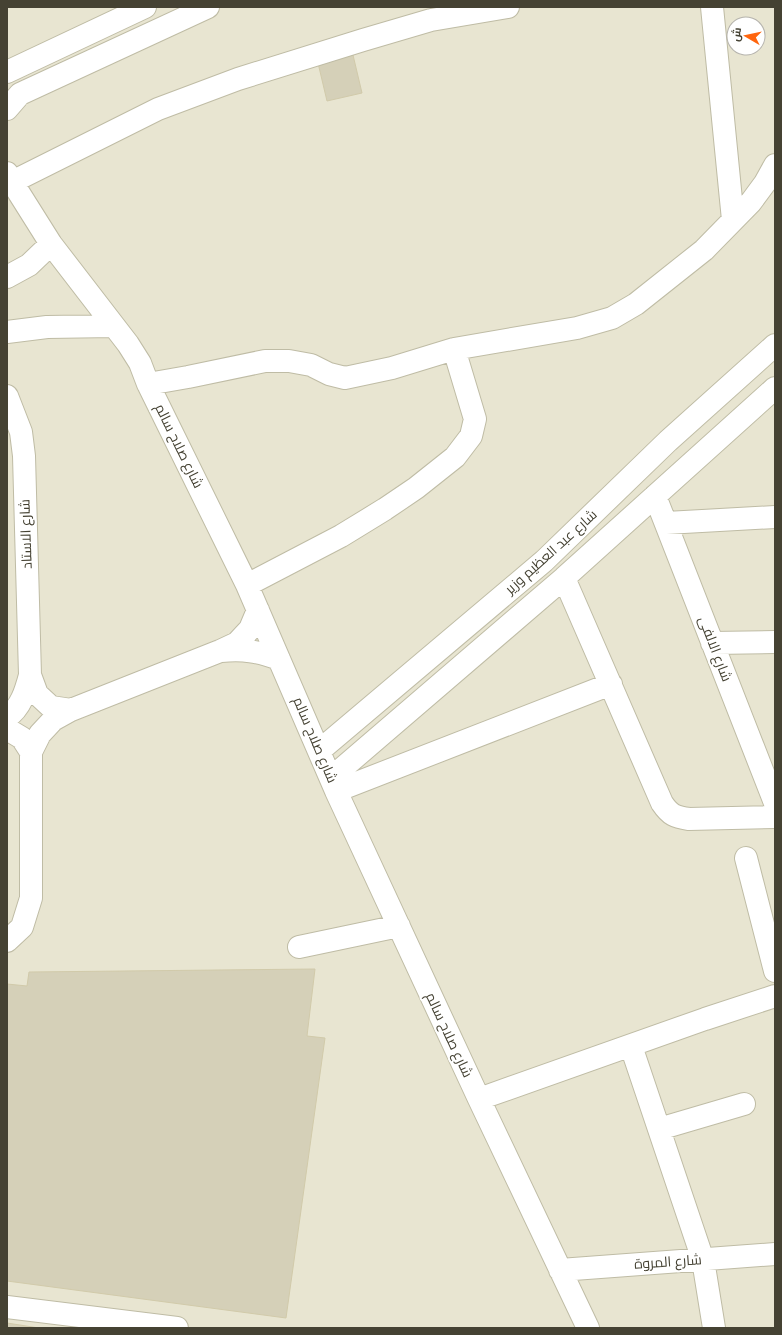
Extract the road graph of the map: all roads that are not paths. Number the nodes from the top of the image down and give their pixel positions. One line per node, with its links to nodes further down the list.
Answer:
1 (145, 7): 5 (street)
2 (208, 7): 6 (street)
3 (508, 7): 8 (street)
4 (712, 7): 9 (street)
5 (7, 72)
6 (7, 109)
7 (775, 165): 9 (street)
8 (9, 178): 10 (street, شارع صلاح سالم)
9 (733, 220): 15 (street)
10 (52, 244): 11 (street); 12 (street, شارع صلاح سالم)
11 (7, 277)
12 (114, 326): 13 (street); 16 (street, شارع صلاح سالم)
13 (7, 332)
14 (775, 346): 19 (street, شارع عبد العظيم وزير)
15 (454, 349): 16 (street); 28 (street)
16 (148, 384): 28 (street, شارع صلاح سالم)
17 (775, 388): 20 (street, شارع عبد العظيم وزير)
18 (7, 396): 22 (street, شارع الاستاد)
19 (701, 412): 20 (street); 21 (street, شارع عبد العظيم وزير)
20 (721, 436): 23 (street, شارع عبد العظيم وزير)
21 (668, 441): 23 (street); 39 (street, شارع عبد العظيم وزير)
22 (15, 457): 34 (street, شارع الاستاد)
23 (688, 466): 24 (street, شارع عبد العظيم وزير)
24 (655, 496): 26 (street, شارع الالفى); 27 (street, شارع عبد العظيم وزير)
25 (775, 517): 26 (street)
26 (666, 523): 31 (street, شارع الالفى)
27 (564, 578): 35 (street); 41 (street, شارع عبد العظيم وزير)
28 (247, 585): 29 (street, شارع صلاح سالم)
29 (258, 610): 32 (street); 33 (street, شارع صلاح سالم)
30 (775, 642): 31 (street)
31 (712, 643): 42 (street, شارع الالفى)
32 (220, 651): 33 (street); 36 (street)
33 (279, 659): 39 (street, شارع صلاح سالم)
34 (30, 676): 36 (street, شارع الاستاد); 37 (street, شارع الاستاد)
35 (611, 684): 41 (street); 43 (street)
36 (70, 710): 40 (street)
37 (7, 717)
38 (7, 729): 40 (street)
39 (319, 751): 41 (street, شارع صلاح سالم)
40 (31, 752): 46 (street)
41 (334, 784): 45 (street, شارع صلاح سالم)
42 (775, 803)
43 (775, 817)
44 (746, 858): 48 (street)
45 (399, 926): 47 (street); 51 (street, شارع صلاح سالم)
46 (7, 941)
47 (299, 947)
48 (775, 971)
49 (773, 1002): 50 (street)
50 (631, 1046): 51 (street); 53 (street)
51 (479, 1098): 56 (street, شارع صلاح سالم)
52 (744, 1104): 53 (street)
53 (659, 1129): 55 (street)
54 (775, 1254): 55 (street, شارع المروة)
55 (703, 1260): 56 (street, شارع المروة); 60 (street)
56 (560, 1270): 59 (street, شارع صلاح سالم)
57 (7, 1306): 58 (street)
58 (177, 1328)
59 (588, 1328)
60 (714, 1328)

